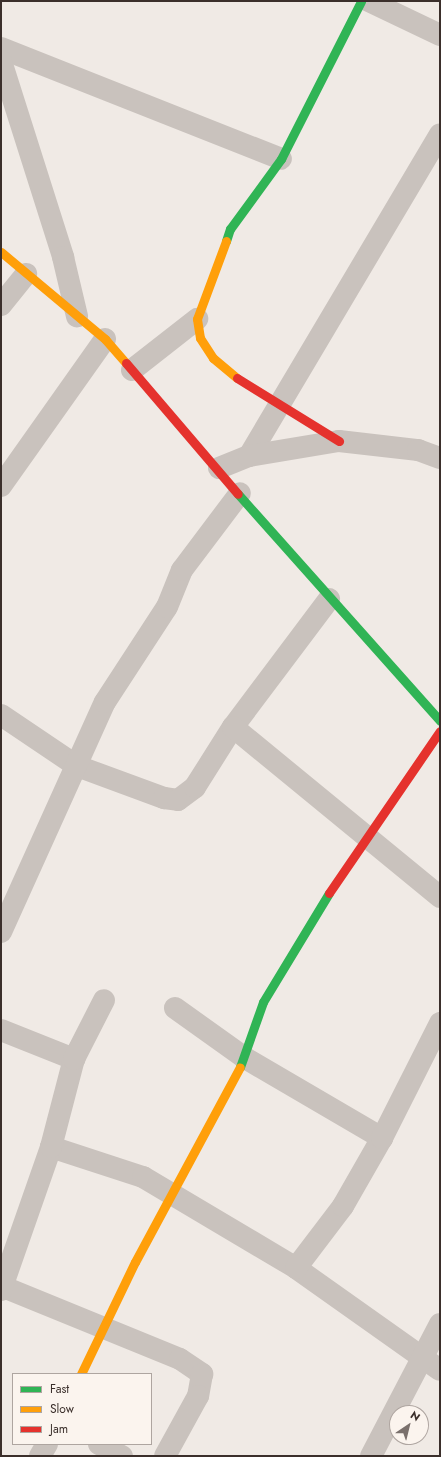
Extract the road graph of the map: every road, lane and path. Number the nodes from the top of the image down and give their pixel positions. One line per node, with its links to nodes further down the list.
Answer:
1 (362, 1): 7 (street)
2 (369, 1): 3 (street)
3 (440, 36)
4 (1, 48): 7 (street)
5 (1, 61): 11 (street)
6 (440, 134): 15 (street)
7 (281, 158): 12 (street)
8 (1, 252): 9 (street)
9 (26, 274): 10 (street); 11 (street)
10 (1, 306)
11 (77, 316): 13 (street)
12 (197, 319): 14 (street); 15 (street)
13 (105, 339): 14 (street); 20 (street)
14 (132, 370): 19 (street)
15 (281, 406): 16 (street); 17 (street)
16 (339, 441): 17 (street); 18 (street)
17 (249, 456): 19 (street)
18 (440, 458)
19 (219, 468): 21 (street)
20 (1, 486)
21 (240, 493): 22 (street); 27 (street)
22 (329, 599): 24 (street); 25 (street)
23 (1, 715): 27 (street)
24 (440, 721)
25 (233, 727): 27 (street); 28 (street)
26 (440, 730): 28 (street)
27 (77, 766): 30 (street)
28 (366, 836): 29 (street); 35 (street)
29 (440, 897)
30 (1, 932)
31 (104, 1000): 36 (street)
32 (175, 1008): 35 (street)
33 (440, 1023): 37 (street)
34 (1, 1030): 36 (street)
35 (244, 1058): 37 (street); 39 (street)
36 (74, 1059): 38 (street)
37 (382, 1138): 40 (street)
38 (52, 1147): 39 (street); 41 (street)
39 (173, 1197): 40 (street); 43 (street)
40 (296, 1268): 44 (street)
41 (2, 1287): 43 (street)
42 (440, 1324): 44 (street)
43 (101, 1327): 46 (street); 51 (street)
44 (420, 1356): 45 (street); 52 (street)
45 (440, 1370)
46 (81, 1373)
47 (46, 1445): 49 (street)
48 (101, 1445): 50 (street)
49 (40, 1456)
50 (122, 1456)
51 (165, 1456)
52 (371, 1456)

